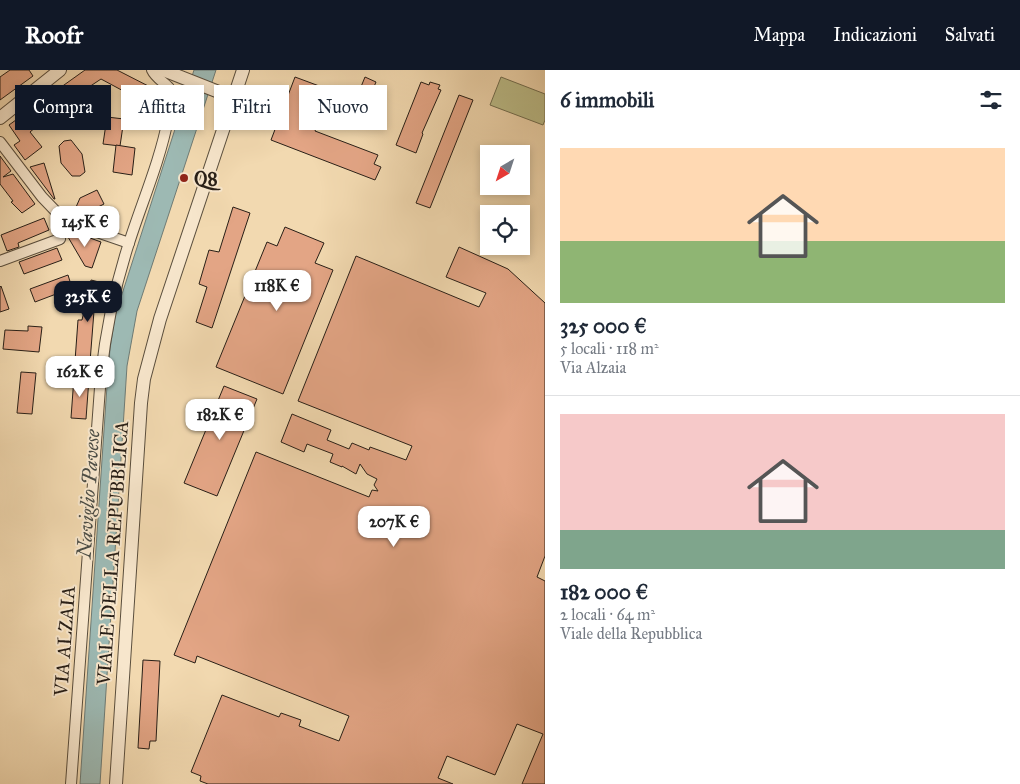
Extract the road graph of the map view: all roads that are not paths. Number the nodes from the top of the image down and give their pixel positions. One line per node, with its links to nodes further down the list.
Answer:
1 (60, 70): 7 (street)
2 (152, 70): 11 (street, VIA ALZAIA)
3 (163, 70): 6 (street)
4 (243, 70): 5 (street, VIALE DELLA REPUBBLICA)
5 (238, 85)
6 (214, 90)
7 (0, 118)
8 (223, 130): 14 (street, VIALE DELLA REPUBBLICA)
9 (0, 142): 11 (street)
10 (60, 239): 12 (street)
11 (129, 243): 13 (street, VIA ALZAIA)
12 (0, 261)
13 (71, 784)
14 (116, 784)

